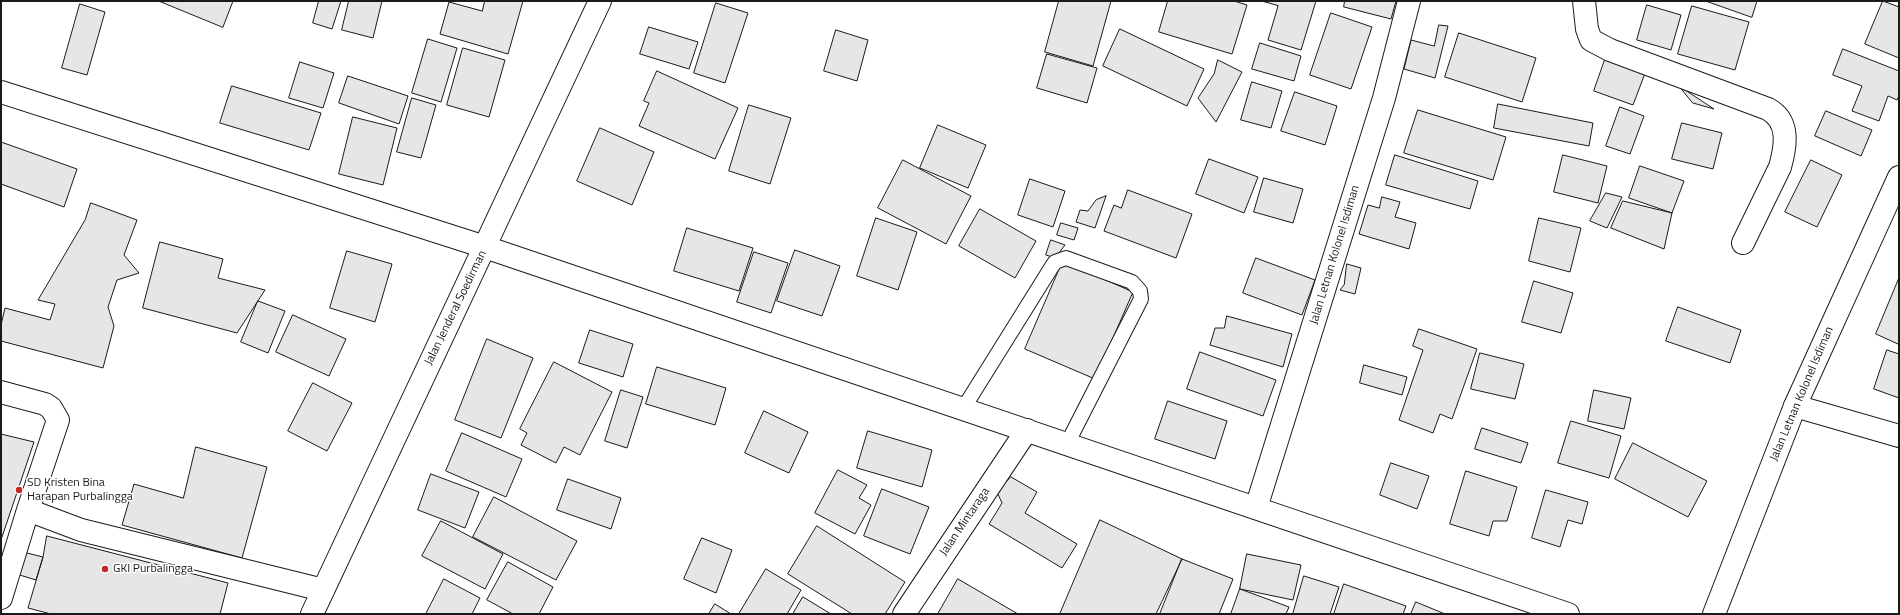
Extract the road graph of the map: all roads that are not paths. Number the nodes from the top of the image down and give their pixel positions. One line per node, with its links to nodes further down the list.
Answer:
1 (600, 1): 7 (street, Jalan Jenderal Soedirman)
2 (1409, 1): 14 (street, Jalan Letnan Kolonel Isdiman)
3 (1584, 1): 6 (street)
4 (1, 92): 7 (street)
5 (1899, 177): 9 (street, Jalan Letnan Kolonel Isdiman)
6 (1742, 243)
7 (485, 247): 10 (street); 16 (street, Jalan Jenderal Soedirman)
8 (1, 392): 15 (street)
9 (1795, 406): 12 (street); 21 (street, Jalan Letnan Kolonel Isdiman)
10 (964, 409): 11 (street); 13 (lane)
11 (1027, 430): 13 (street); 19 (street, Jalan Mintaraga)
12 (1899, 436)
13 (1067, 444): 14 (street)
14 (1256, 508): 20 (street)
15 (28, 510): 16 (street); 17 (street)
16 (323, 590): 18 (street, Jalan Jenderal Soedirman)
17 (1, 598)
18 (312, 614)
19 (904, 614)
20 (1568, 614)
21 (1714, 614)

